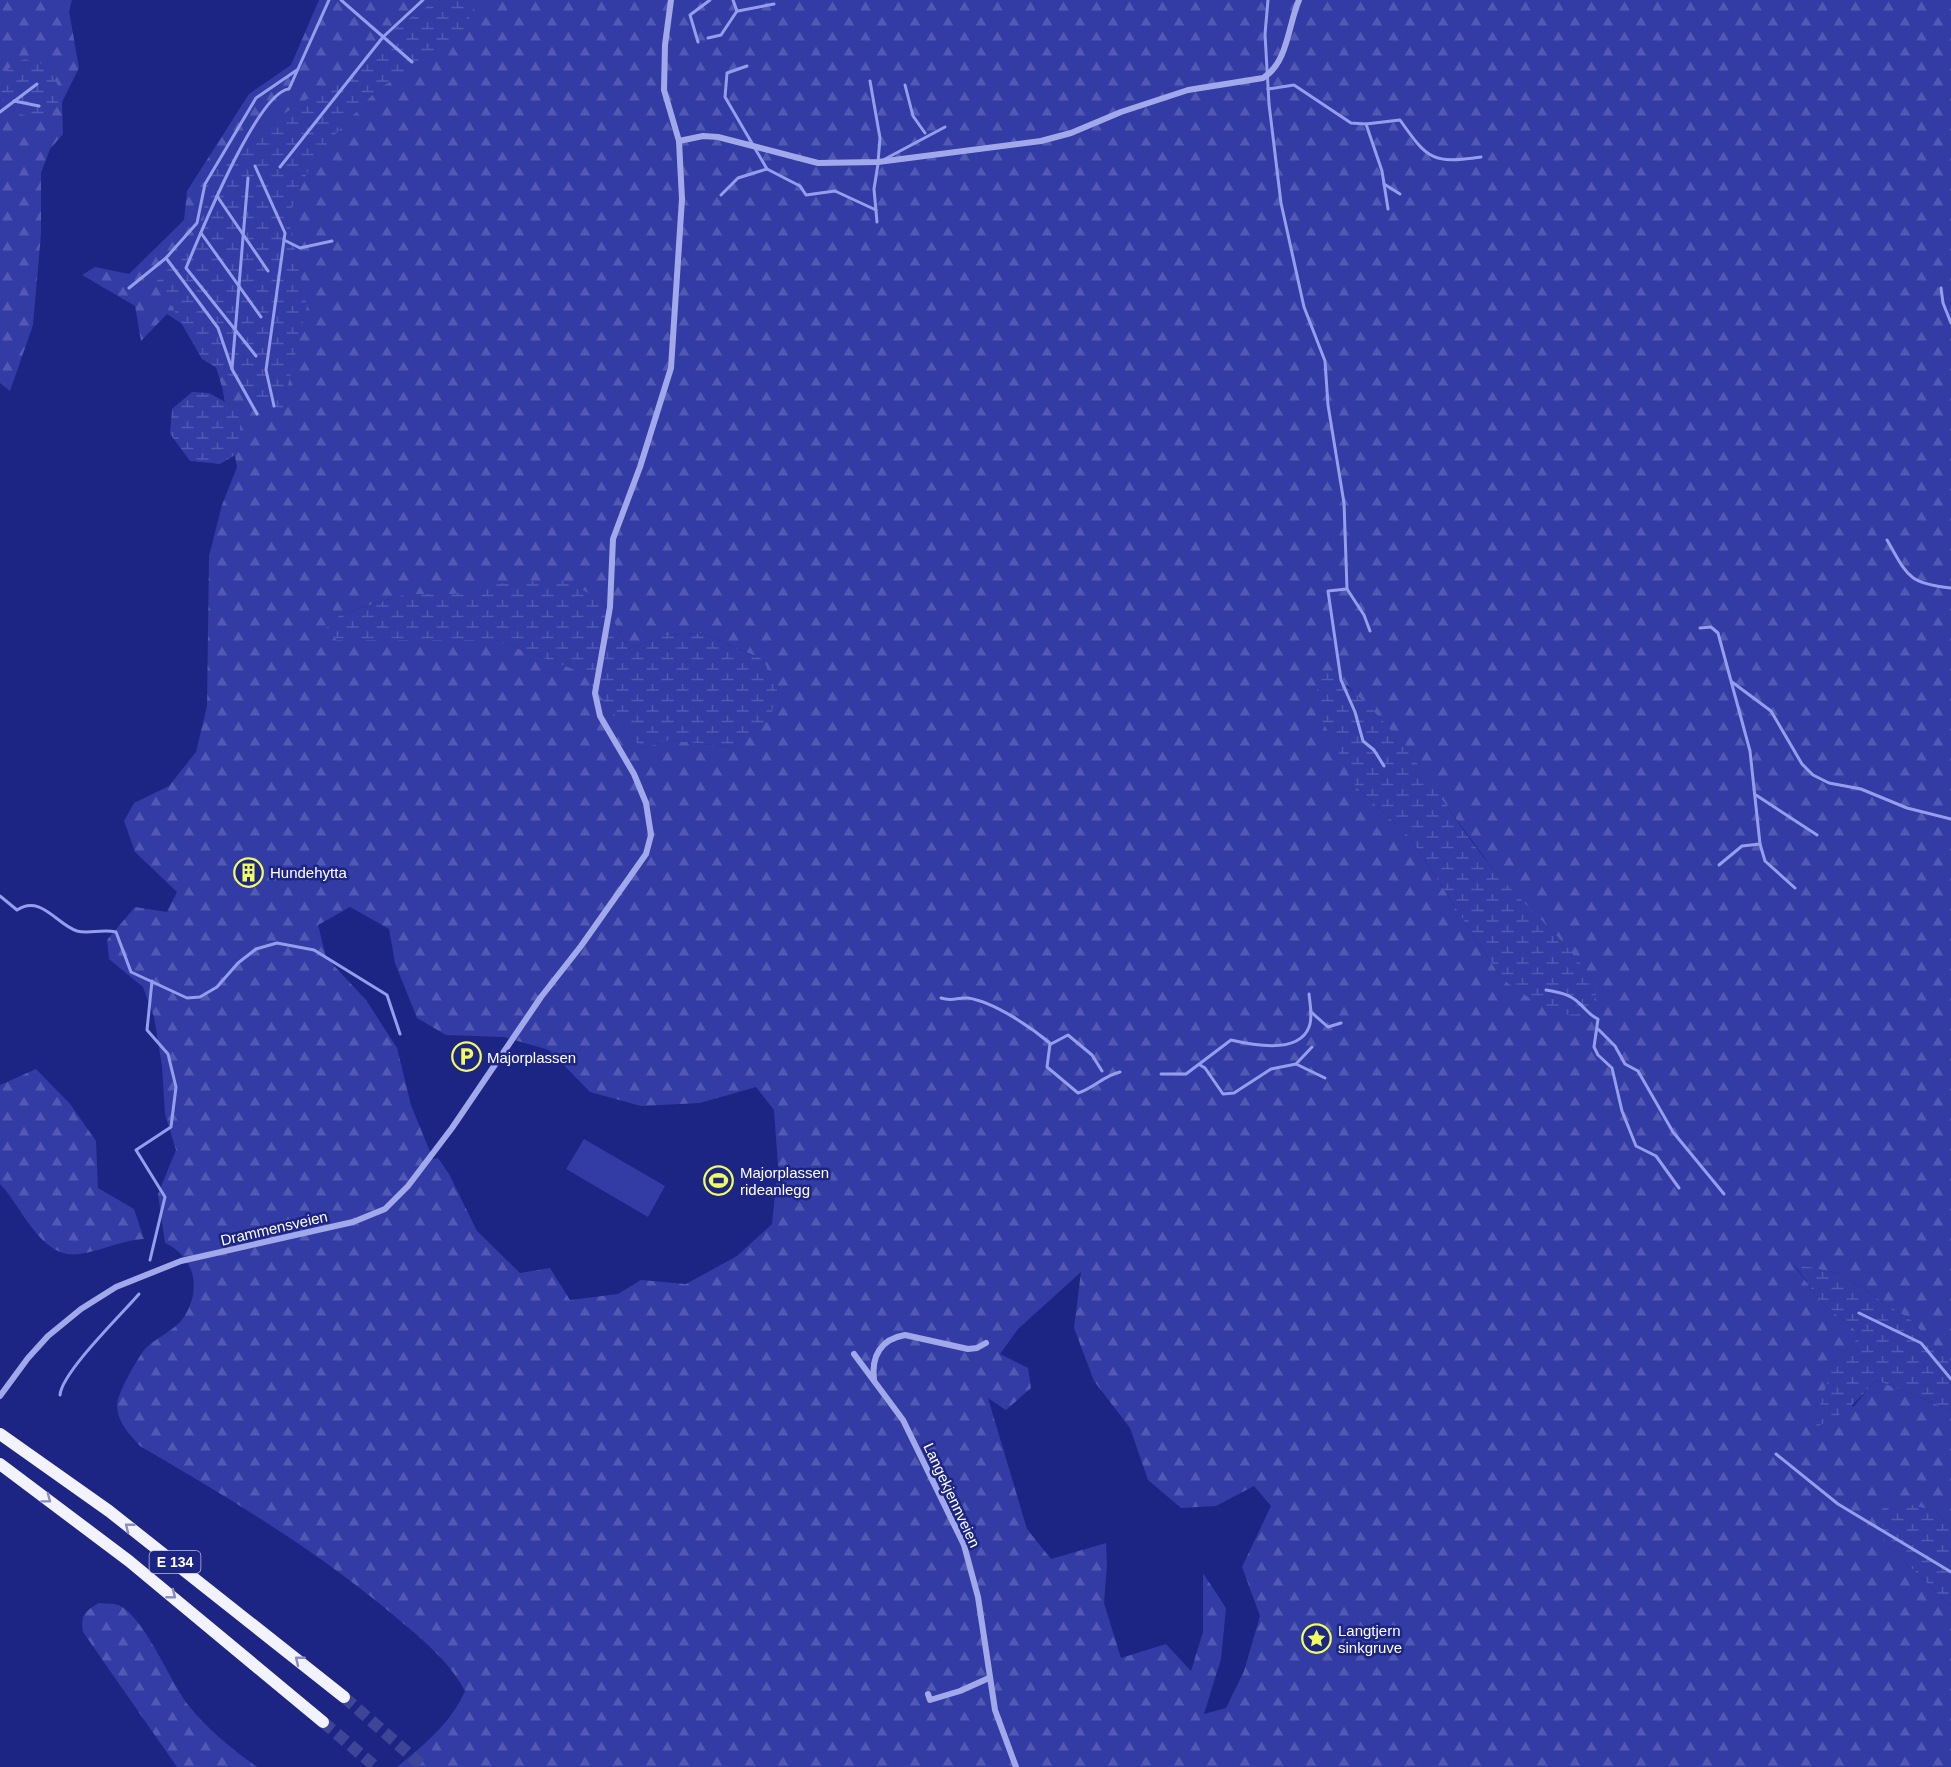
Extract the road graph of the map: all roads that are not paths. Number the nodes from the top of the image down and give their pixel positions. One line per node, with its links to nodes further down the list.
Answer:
1 (671, 0): 3 (street, Drammensveien)
2 (1299, 0): 3 (street)
3 (680, 141): 7 (street, Drammensveien)
4 (986, 1343): 6 (street)
5 (855, 1354): 6 (street, Langekjennveien)
6 (875, 1380): 10 (street, Langekjennveien)
7 (0, 1396)
8 (0, 1434): 12 (highway, E 134, one-way to 8)
9 (0, 1464): 13 (highway, E 134, one-way to 13)
10 (989, 1678): 11 (street); 14 (street, Langekjennveien)
11 (928, 1694)
12 (344, 1697)
13 (323, 1722)
14 (1016, 1767)

